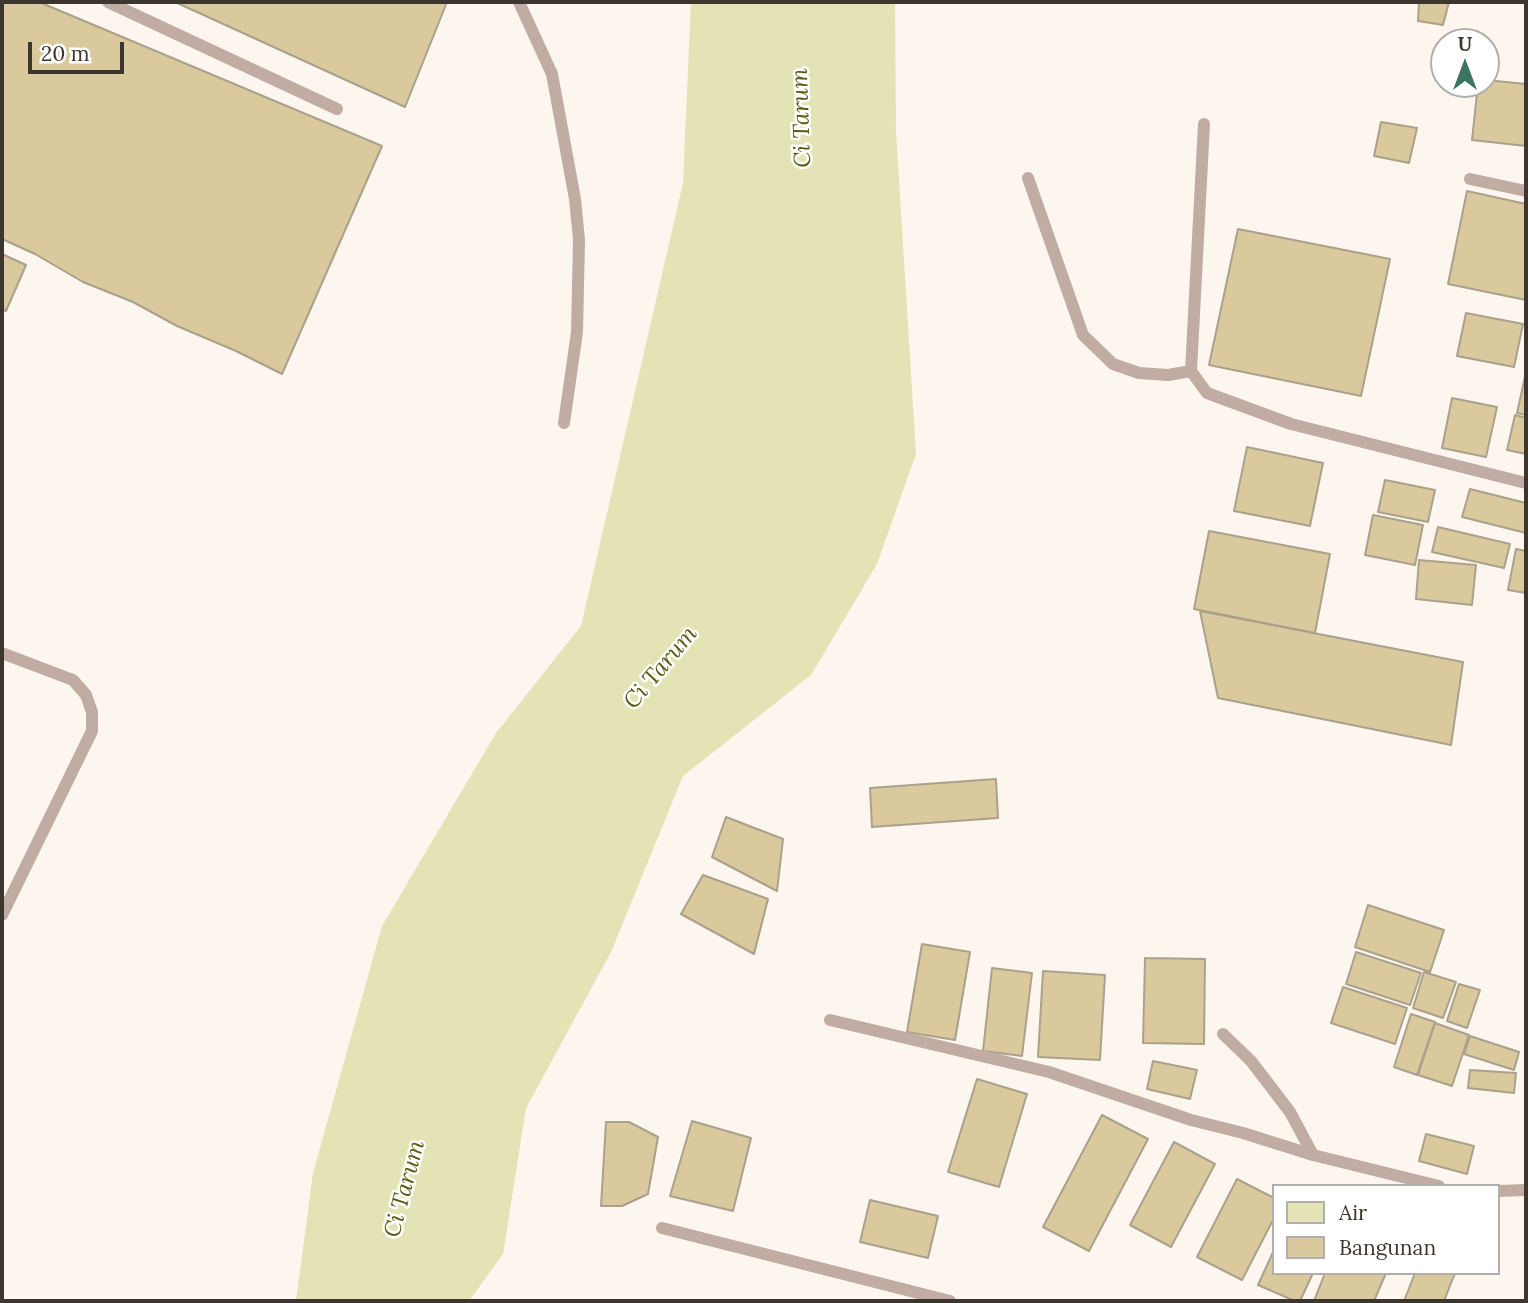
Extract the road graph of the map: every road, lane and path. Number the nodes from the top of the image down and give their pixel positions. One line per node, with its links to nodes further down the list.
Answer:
1 (108, 2): 3 (lane)
2 (519, 2): 9 (lane)
3 (337, 109)
4 (1204, 124): 8 (lane)
5 (1028, 178): 8 (lane)
6 (1470, 178): 7 (lane)
7 (1526, 191)
8 (1191, 371): 10 (lane)
9 (564, 423)
10 (1526, 482)
11 (2, 653): 12 (lane)
12 (2, 915)
13 (830, 1020): 15 (lane)
14 (1223, 1034): 15 (lane)
15 (1313, 1155): 16 (lane)
16 (1431, 1184)
17 (1526, 1190): 18 (lane)
18 (1500, 1191)
19 (662, 1228): 20 (lane)
20 (950, 1301)

